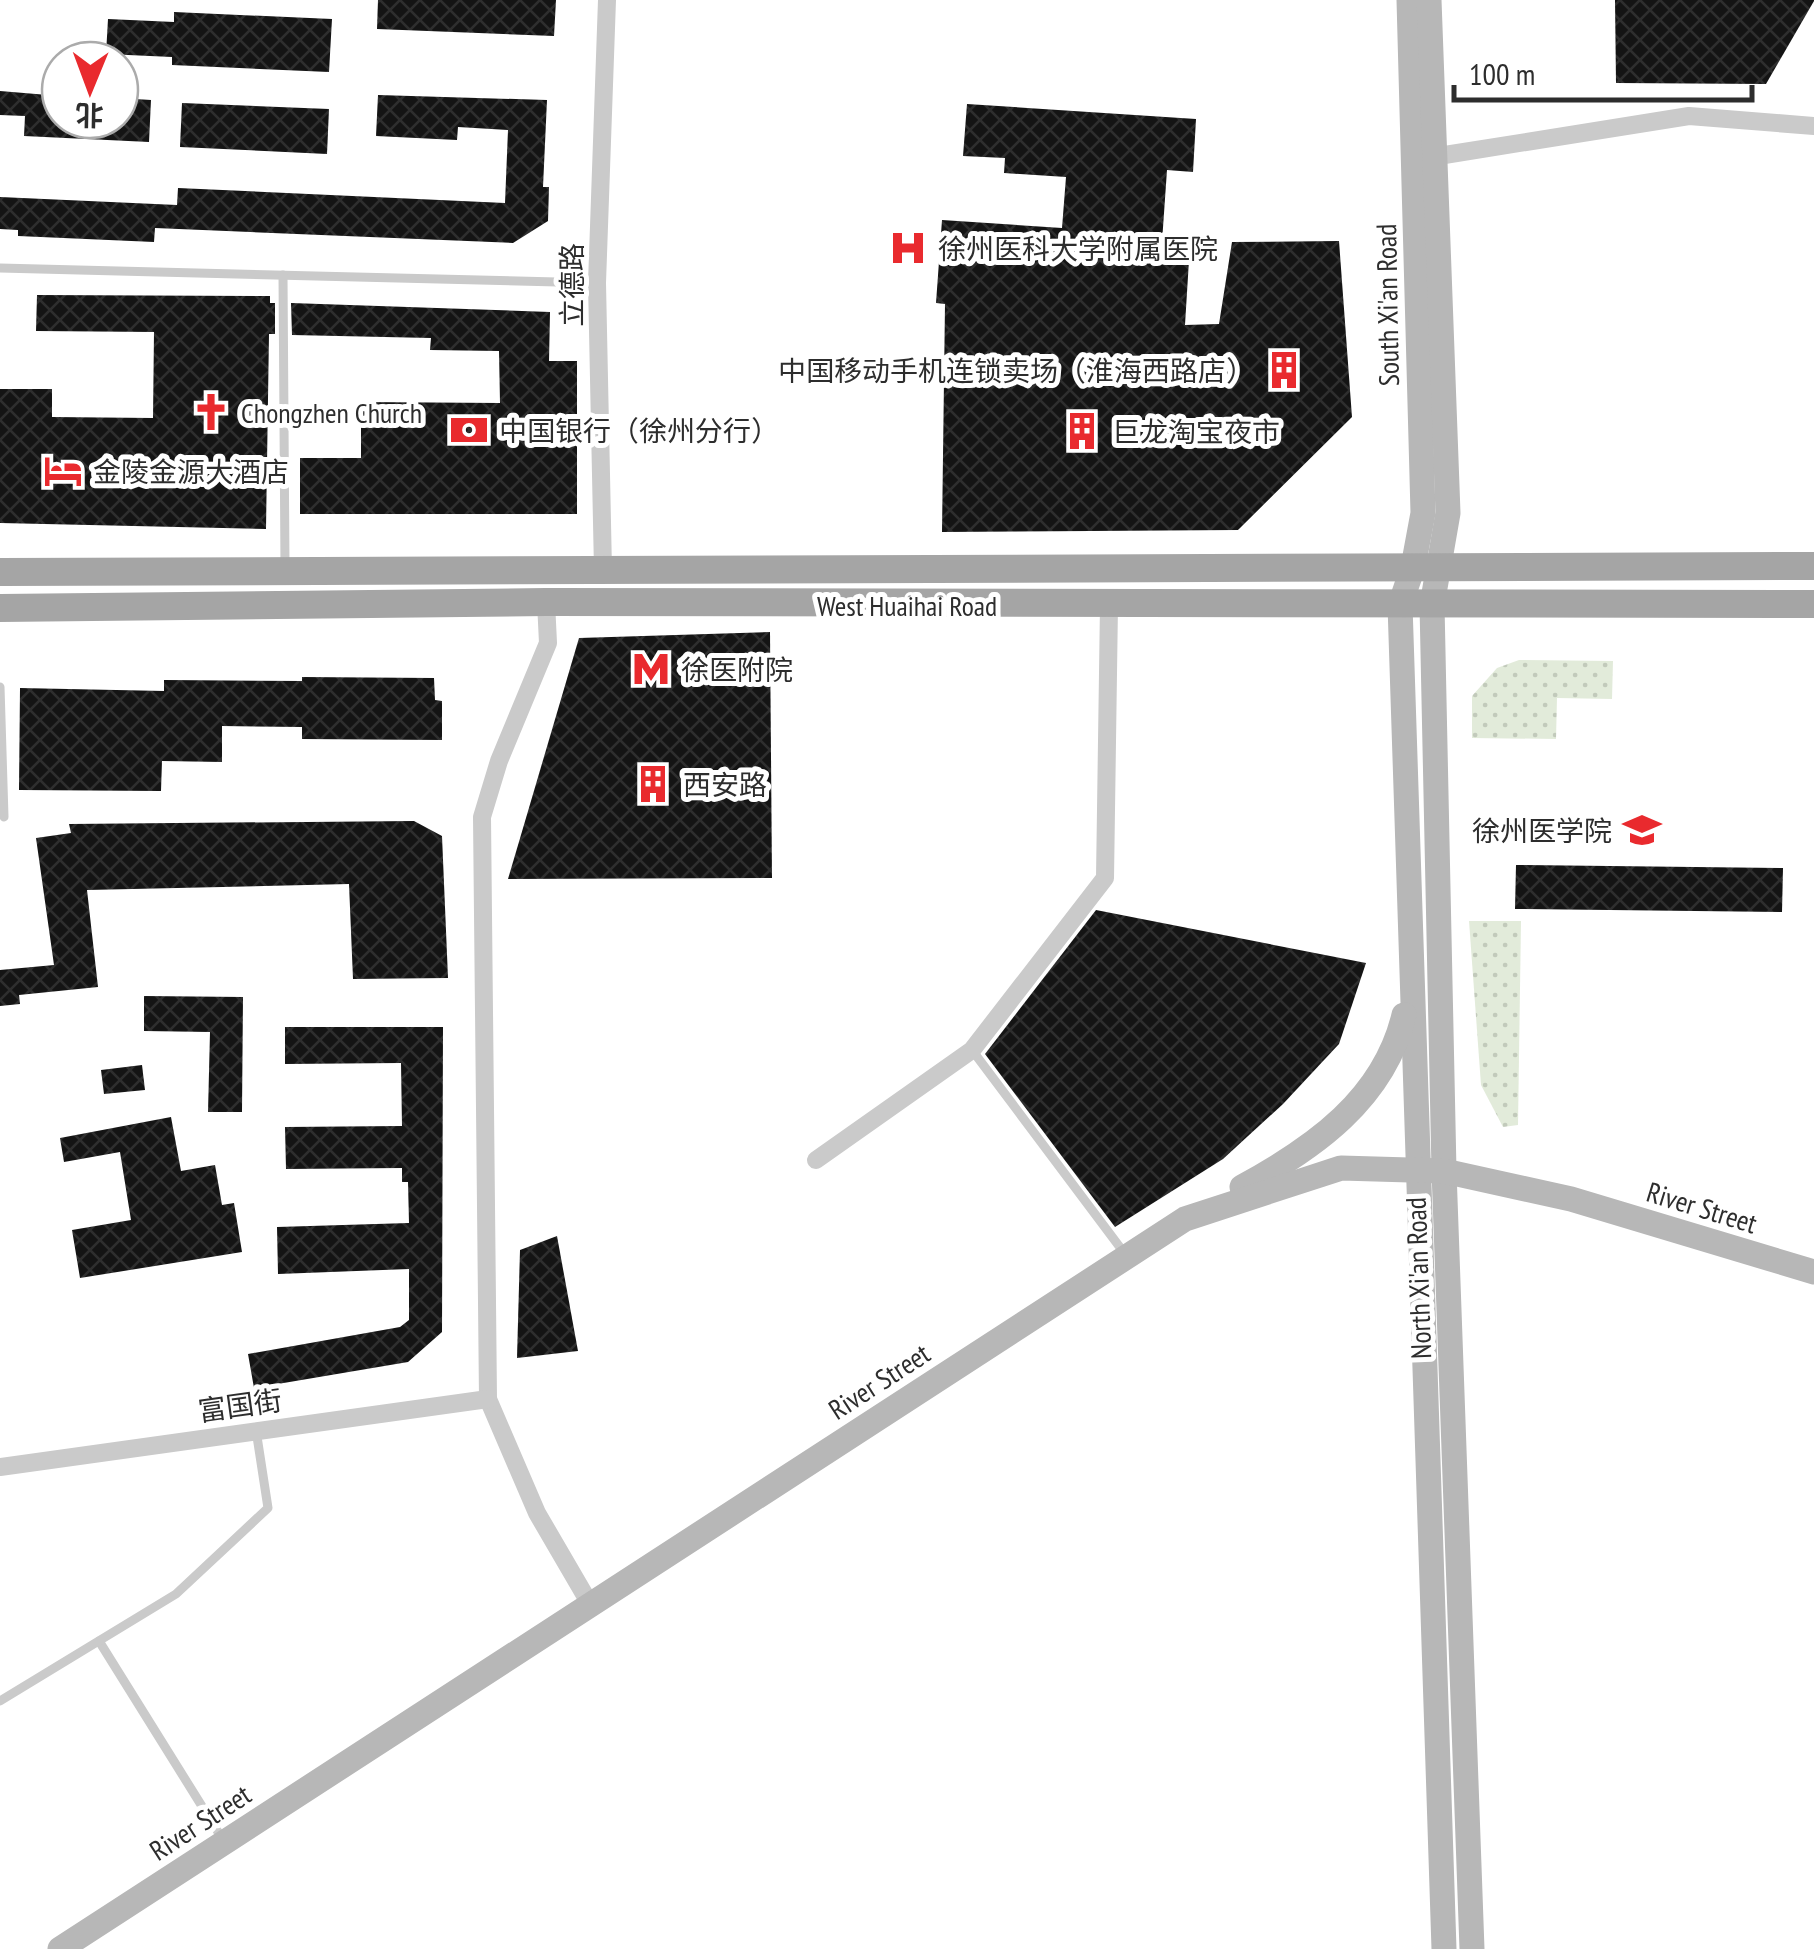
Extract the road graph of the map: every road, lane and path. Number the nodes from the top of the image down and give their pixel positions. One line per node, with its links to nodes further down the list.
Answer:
1 (607, 0): 8 (street, 立德路)
2 (1410, 0): 10 (main road, South Xi'an Road)
3 (1429, 0): 5 (main road, South Xi'an Road)
4 (1814, 126): 5 (street)
5 (1432, 157): 10 (main road, South Xi'an Road)
6 (0, 268): 7 (lane)
7 (284, 276): 8 (lane); 12 (lane)
8 (597, 282): 11 (street, 立德路)
9 (1814, 566): 10 (main road, West Huaihai Road)
10 (1427, 567): 11 (main road, West Huaihai Road); 17 (main road, South Xi'an Road); 18 (main road, South Xi'an Road)
11 (603, 570): 12 (main road, West Huaihai Road)
12 (284, 571): 13 (main road, West Huaihai Road)
13 (0, 572)
14 (546, 602): 16 (main road, West Huaihai Road); 19 (main road, West Huaihai Road); 30 (street)
15 (1814, 604): 18 (main road, West Huaihai Road)
16 (1108, 605): 17 (main road, West Huaihai Road); 23 (street)
17 (1400, 605): 18 (main road, West Huaihai Road); 22 (main road, North Xi'an Road)
18 (1432, 605): 26 (main road, North Xi'an Road)
19 (0, 608)
20 (0, 688): 21 (lane)
21 (4, 817)
22 (1412, 986): 25 (main road, North Xi'an Road); 27 (main road)
23 (972, 1050): 24 (street); 28 (lane)
24 (816, 1160)
25 (1418, 1170): 26 (main road, River Street); 27 (main road, River Street); 38 (main road, North Xi'an Road)
26 (1444, 1172): 29 (main road, River Street); 39 (main road, North Xi'an Road)
27 (1185, 1219): 28 (main road, River Street)
28 (1127, 1256): 33 (main road, River Street)
29 (1814, 1272)
30 (488, 1399): 31 (street, 富国街); 33 (street)
31 (256, 1430): 32 (street, 富国街); 34 (lane)
32 (0, 1467)
33 (590, 1604): 36 (main road, River Street)
34 (99, 1641): 35 (lane); 36 (lane)
35 (0, 1700)
36 (224, 1842): 37 (main road, River Street)
37 (60, 1949)
38 (1444, 1949)
39 (1472, 1949)

